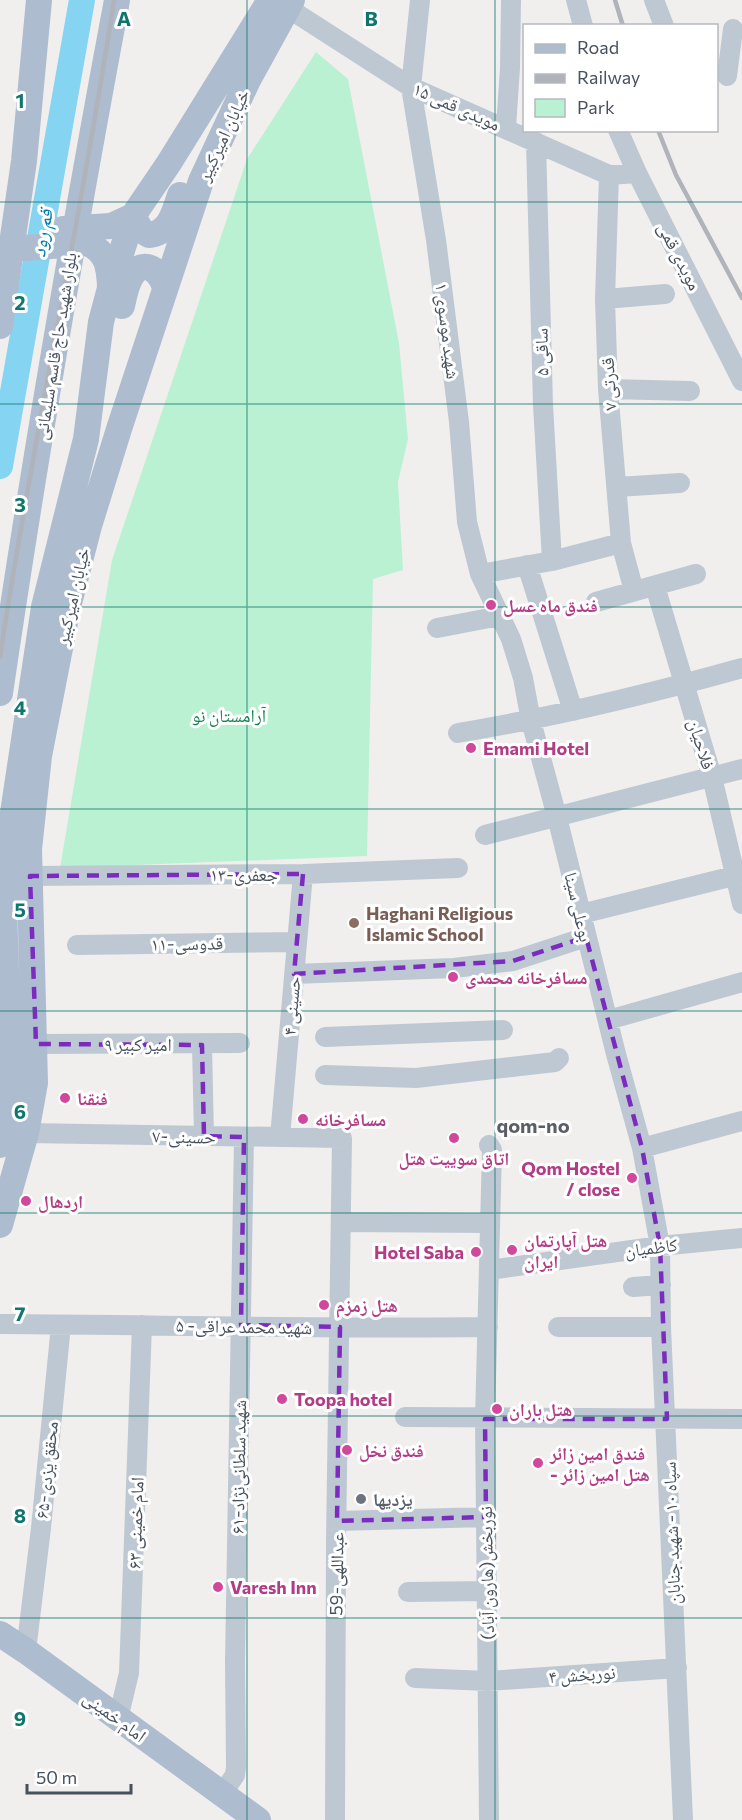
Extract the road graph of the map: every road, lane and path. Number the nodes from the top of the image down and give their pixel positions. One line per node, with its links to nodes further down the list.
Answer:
1 (39, 0): 27 (main road)
2 (117, 0): 46 (main road, بلوار شهید حاج قاسم سلیمانی)
3 (420, 0): 13 (street, شهید موسوی ۱)
4 (510, 0): 14 (street)
5 (576, 0): 8 (street)
6 (654, 0): 9 (street)
7 (283, 3): 12 (main road, خیابان امیرکبیر); 13 (street, مویدی قمی ۱۵); 19 (main road, خیابان امیرکبیر)
8 (583, 24)
9 (663, 24)
10 (733, 29): 11 (street)
11 (728, 77)
12 (248, 80): 19 (main road); 24 (main road, خیابان امیرکبیر)
13 (411, 87): 14 (street, مویدی قمی ۱۵); 37 (street, شهید موسوی ۱)
14 (506, 128): 16 (street, مویدی قمی ۱۵)
15 (619, 132): 17 (street, مویدی قمی)
16 (536, 142): 18 (street, مویدی قمی ۱۵); 35 (street, ساقی ۵)
17 (638, 173): 18 (street, مویدی قمی ۱۵); 28 (street, مویدی قمی)
18 (609, 175): 26 (street, قدرتی ۷)
19 (133, 216): 21 (main road); 23 (main road, خیابان امیرکبیر)
20 (0, 234): 21 (main road)
21 (90, 235): 22 (main road); 23 (main road)
22 (0, 250)
23 (110, 288): 31 (main road, خیابان امیرکبیر)
24 (165, 288): 31 (main road); 57 (main road, خیابان امیرکبیر)
25 (665, 294): 26 (street)
26 (605, 299): 29 (street, قدرتی ۷)
27 (0, 326)
28 (742, 381)
29 (608, 389): 30 (street); 33 (street, قدرتی ۷)
30 (690, 392)
31 (86, 439): 79 (main road, خیابان امیرکبیر)
32 (680, 483): 33 (street)
33 (617, 487): 34 (street, قدرتی ۷)
34 (621, 543): 35 (street); 40 (street, قدرتی ۷)
35 (552, 561): 36 (street)
36 (527, 565): 37 (street); 47 (street)
37 (480, 574): 42 (street, بوعلی سینا)
38 (696, 574): 39 (street)
39 (655, 586): 40 (street); 45 (street, فلاحیان)
40 (634, 591): 41 (street)
41 (596, 602)
42 (500, 616): 43 (street); 48 (street, بوعلی سینا)
43 (436, 628)
44 (742, 668): 45 (street)
45 (684, 684): 47 (street); 51 (street, فلاحیان)
46 (0, 693)
47 (573, 711): 48 (street)
48 (531, 721): 49 (street); 52 (street, بوعلی سینا)
49 (458, 733)
50 (742, 769): 51 (street)
51 (712, 777): 52 (street); 56 (street, فلاحیان)
52 (557, 817): 53 (street); 59 (street, بوعلی سینا)
53 (485, 835)
54 (458, 868): 55 (street, جعفری-۱۳)
55 (303, 874): 57 (street, جعفری-۱۳); 61 (street, حسینی ۴)
56 (738, 875): 58 (street, فلاحیان); 59 (street)
57 (30, 876): 69 (main road, خیابان امیرکبیر)
58 (742, 904)
59 (581, 914): 60 (street, بوعلی سینا)
60 (586, 937): 63 (street); 65 (street, بوعلی سینا)
61 (297, 942): 62 (street, قدوسی-۱۱); 63 (street, حسینی ۴)
62 (77, 945)
63 (294, 974): 77 (street, حسینی ۴)
64 (742, 982): 65 (street)
65 (608, 1020): 81 (street, بوعلی سینا)
66 (503, 1030): 67 (street)
67 (325, 1037)
68 (240, 1043): 70 (street, امیر کبیر ۹)
69 (36, 1044): 70 (street, امیر کبیر ۹); 74 (main road, خیابان امیرکبیر)
70 (202, 1044): 75 (street)
71 (560, 1058): 72 (street)
72 (325, 1076)
73 (742, 1121): 81 (street)
74 (26, 1133): 75 (street, حسینی-۷); 84 (main road, خیابان امیرکبیر)
75 (204, 1136): 76 (street, حسینی-۷)
76 (244, 1137): 77 (street, حسینی-۷); 92 (street, شهید سلطانی‌نژاد-۶۱)
77 (280, 1137): 78 (street, حسینی-۷)
78 (342, 1138): 82 (street, عبداللهی-59)
79 (0, 1144)
80 (489, 1145): 83 (street, نوربخش(هارون آباد))
81 (642, 1148): 86 (street, بوعلی سینا)
82 (341, 1222): 83 (street); 94 (street, عبداللهی-59)
83 (490, 1223): 87 (street, نوربخش(هارون آباد))
84 (0, 1224)
85 (742, 1238): 86 (street, کاظمیان)
86 (660, 1246): 87 (street, کاظمیان); 88 (street, سپاه ۱۰ - شهید جنابان)
87 (489, 1270): 95 (street, نوربخش(هارون آباد))
88 (661, 1285): 89 (street); 97 (street, سپاه ۱۰ - شهید جنابان)
89 (633, 1287)
90 (0, 1324): 91 (street, شهید محمد عراقی- ۵)
91 (60, 1325): 93 (street, شهید محمد عراقی- ۵); 107 (street, محقق یزدی-۶۵)
92 (241, 1325): 93 (street, شهید محمد عراقی- ۵); 94 (street, شهید محمد عراقی- ۵); 112 (street, شهید سلطانی‌نژاد-۶۱)
93 (142, 1326): 111 (street, امام خمینی ۶۳)
94 (340, 1327): 95 (street, شهید محمد عراقی- ۵); 103 (street, عبداللهی-59)
95 (488, 1327): 99 (street, نوربخش(هارون آباد))
96 (558, 1327): 97 (street)
97 (661, 1327): 100 (street, سپاه ۱۰ - شهید جنابان)
98 (405, 1417): 99 (street)
99 (485, 1419): 100 (street); 102 (street, نوربخش(هارون آباد))
100 (667, 1419): 101 (street); 108 (street, سپاه ۱۰ - شهید جنابان)
101 (742, 1419)
102 (486, 1517): 103 (street); 104 (street, نوربخش(هارون آباد))
103 (337, 1521): 114 (street, عبداللهی-59)
104 (487, 1591): 105 (street); 110 (street, نوربخش(هارون آباد))
105 (408, 1592)
106 (0, 1634): 107 (main road, امام خمینی)
107 (26, 1651): 111 (main road, امام خمینی)
108 (677, 1668): 110 (street, نوربخش ۴); 116 (street, سپاه ۱۰ - شهید جنابان)
109 (415, 1678): 110 (street, نوربخش ۴)
110 (488, 1681): 115 (street, نوربخش(هارون آباد))
111 (118, 1719): 112 (main road, امام خمینی)
112 (222, 1794): 113 (main road, امام خمینی)
113 (258, 1820)
114 (335, 1820)
115 (489, 1820)
116 (683, 1820)

